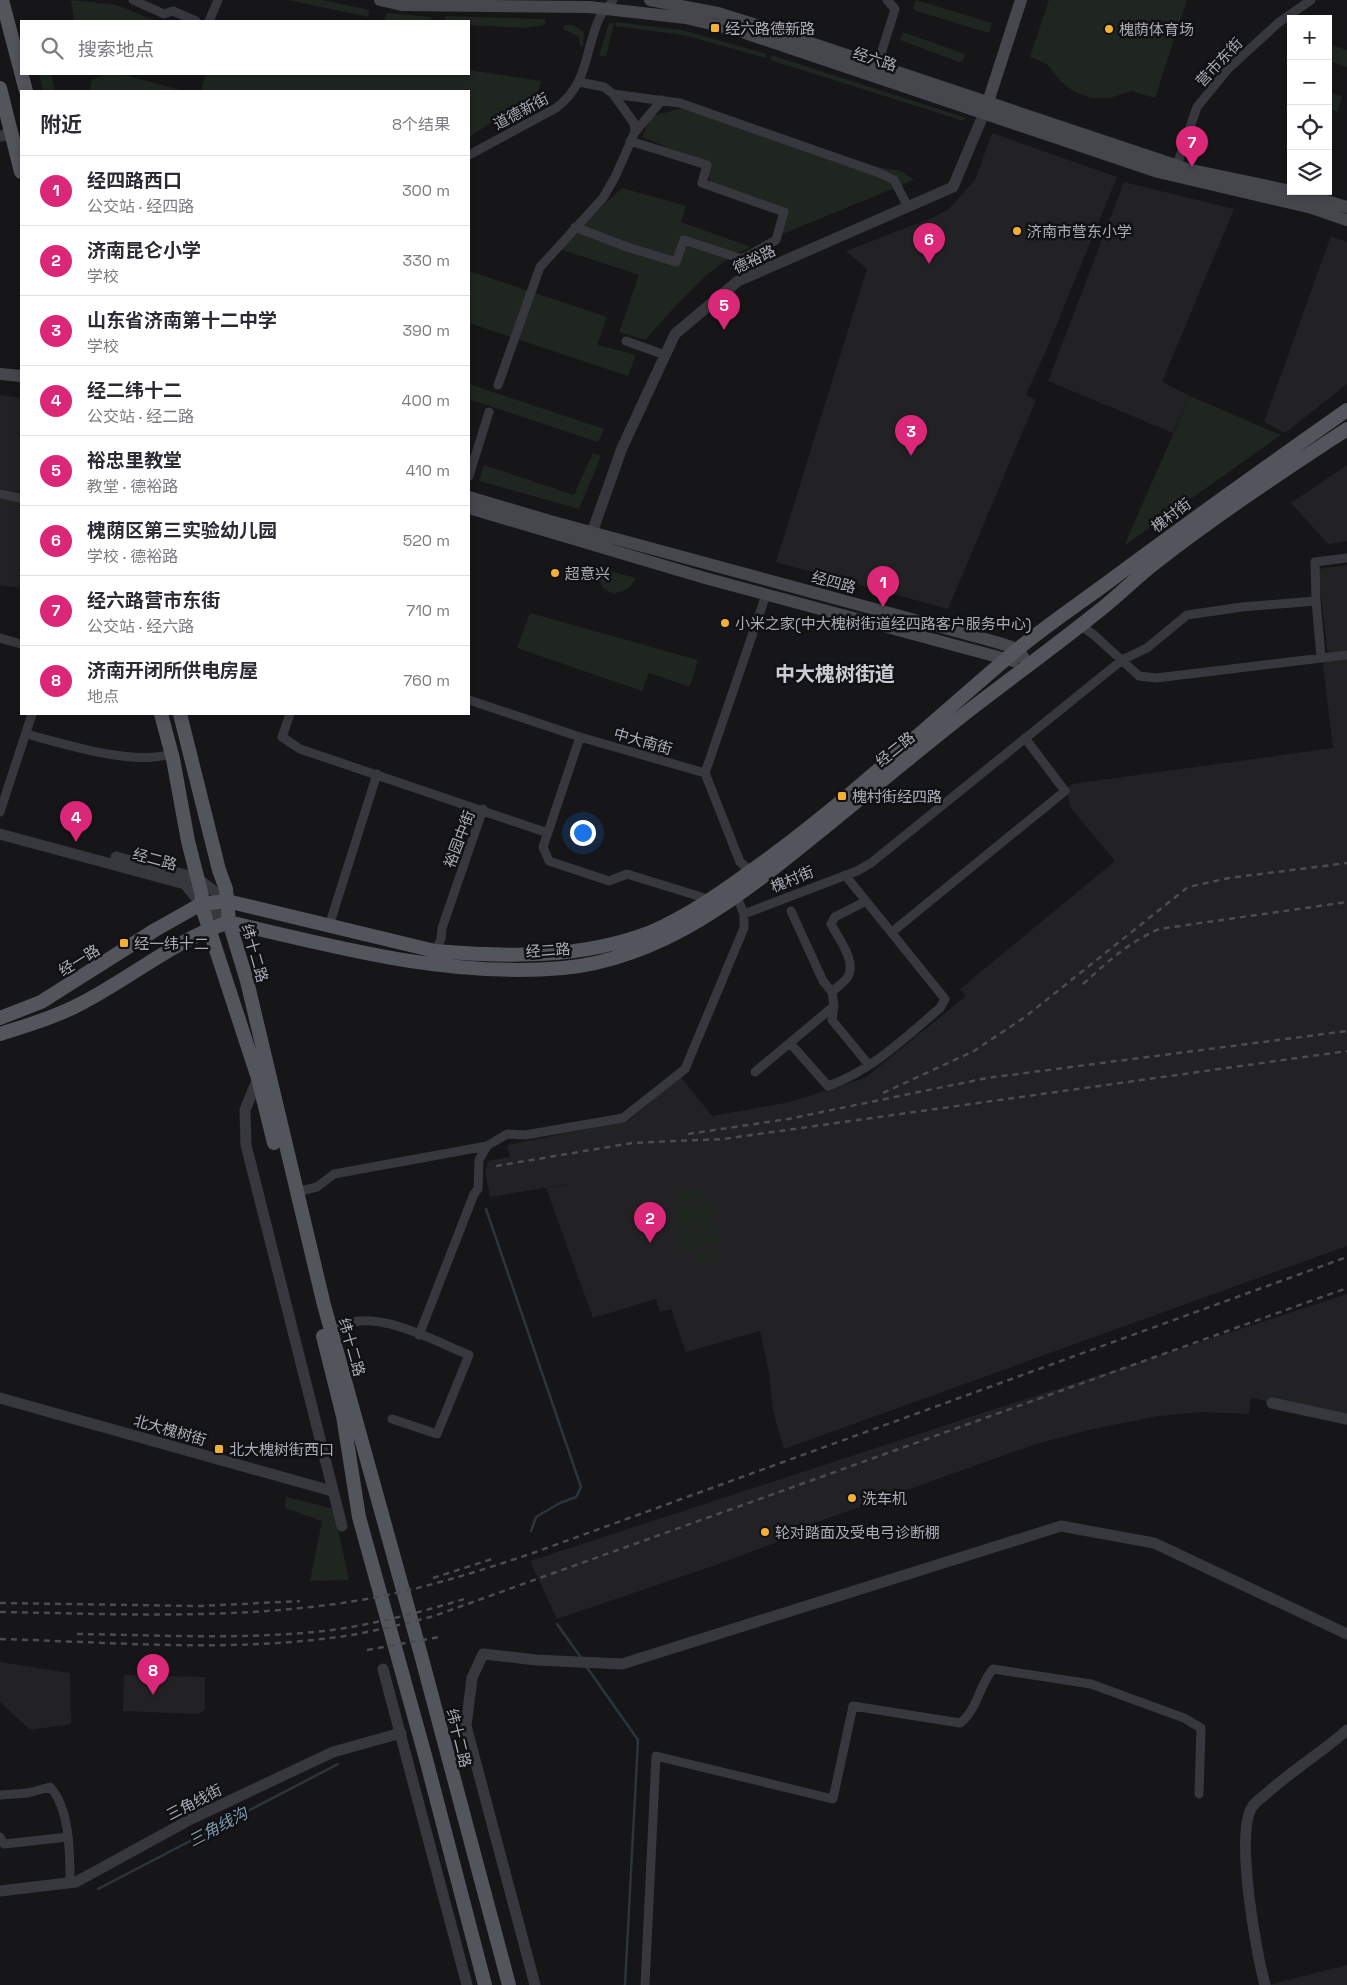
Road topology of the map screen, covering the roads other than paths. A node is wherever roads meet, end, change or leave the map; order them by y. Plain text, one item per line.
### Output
1 (2, 0) edge
2 (132, 0) edge
3 (218, 0) edge
4 (380, 0) edge
5 (650, 0) edge
6 (887, 0) edge
7 (1021, 0) edge
8 (1311, 0) edge
9 (610, 4) edge
10 (194, 20) edge
11 (209, 20) edge
12 (880, 57) dead end
13 (20, 68) edge
14 (22, 75) edge
15 (579, 82) junction
16 (0, 88) edge
17 (26, 90) edge
18 (613, 94) junction
19 (662, 100) junction
20 (986, 108) junction
21 (635, 132) junction
22 (6, 135) edge
23 (630, 141) junction
24 (470, 154) edge
25 (1177, 166) junction
26 (20, 170) edge
27 (1287, 190) edge
28 (1305, 195) edge
29 (908, 206) junction
30 (1347, 207) edge
31 (1347, 220) edge
32 (575, 227) junction
33 (626, 340) dead end
34 (665, 355) junction
35 (0, 374) edge
36 (20, 376) edge
37 (0, 382) edge
38 (20, 384) edge
39 (498, 385) dead end
40 (1347, 410) edge
41 (489, 412) dead end
42 (1347, 429) edge
43 (470, 473) edge
44 (0, 494) edge
45 (470, 497) edge
46 (20, 498) edge
47 (470, 508) edge
48 (589, 538) junction
49 (1347, 558) edge
50 (766, 595) junction
51 (1316, 601) junction
52 (1080, 625) junction
53 (0, 638) edge
54 (20, 644) edge
55 (1018, 649) junction
56 (1347, 655) edge
57 (1321, 657) junction
58 (1006, 659) junction
59 (1122, 660) junction
60 (1028, 665) junction
61 (470, 700) edge
62 (32, 715) edge
63 (161, 715) edge
64 (180, 715) edge
65 (290, 715) edge
66 (26, 734) junction
67 (580, 737) junction
68 (1025, 738) junction
69 (171, 754) junction
70 (705, 773) junction
71 (377, 774) junction
72 (483, 809) junction
73 (0, 812) edge
74 (0, 827) edge
75 (548, 832) junction
76 (0, 834) edge
77 (748, 873) junction
78 (845, 875) junction
79 (197, 878) junction
80 (736, 895) junction
81 (708, 899) junction
82 (227, 901) junction
83 (866, 901) junction
84 (202, 904) junction
85 (791, 911) dead end
86 (744, 914) junction
87 (229, 922) junction
88 (329, 926) junction
89 (209, 929) junction
90 (892, 932) junction
91 (435, 951) junction
92 (832, 992) junction
93 (834, 1006) junction
94 (0, 1018) edge
95 (0, 1034) edge
96 (790, 1043) junction
97 (869, 1065) junction
98 (755, 1072) dead end
99 (258, 1078) junction
100 (487, 1146) junction
101 (296, 1192) junction
102 (339, 1328) dead end
103 (419, 1335) junction
104 (0, 1398) edge
105 (1272, 1403) dead end
106 (392, 1419) dead end
107 (1347, 1419) edge
108 (332, 1491) junction
109 (342, 1526) dead end
110 (1347, 1634) edge
111 (383, 1668) dead end
112 (1347, 1730) edge
113 (401, 1733) junction
114 (1199, 1794) dead end
115 (0, 1795) edge
116 (0, 1837) edge
117 (68, 1838) junction
118 (70, 1883) junction
119 (0, 1891) edge
120 (467, 1985) edge
121 (485, 1985) edge
122 (508, 1985) edge
123 (535, 1985) edge
124 (645, 1985) edge
125 (1265, 1985) edge

1 - 13 main road
2 - 10 street
3 - 11 street
4 - 9 main road, 经六路
5 - 20 main road, 经六路
6 - 12 street
7 - 20 main road
8 - 25 street, 营市东街
9 - 15 street, 道德新街
9 - 20 main road, 经六路
14 - 17 main road
15 - 18 street
15 - 24 street, 道德新街
16 - 22 main road
18 - 19 street
18 - 21 street
19 - 21 street
19 - 29 street
20 - 25 main road, 经六路
20 - 29 street, 德裕路
20 - 31 main road, 经六路
21 - 23 street
22 - 26 main road
23 - 32 street
23 - 32 street
25 - 27 main road, 经六路
28 - 30 main road, 经六路
29 - 34 street, 德裕路
32 - 39 street
33 - 34 street
34 - 48 street, 德裕路
35 - 36 main road
37 - 38 main road
40 - 55 main road, 槐村街
41 - 43 street
42 - 52 main road, 槐村街
44 - 46 street
45 - 48 main road, 经四路
47 - 48 main road, 经四路
48 - 50 main road, 经四路
48 - 55 main road, 经四路
49 - 51 street
50 - 58 main road, 经四路
50 - 70 street
51 - 57 street
51 - 59 street, 槐村街
52 - 59 street
52 - 60 main road, 槐村街
53 - 54 street
55 - 58 main road, 经二路
55 - 60 main road
56 - 57 street
57 - 59 street
58 - 60 main road, 经四路
58 - 77 main road, 经二路
59 - 68 street, 槐村街
60 - 80 main road, 经二路
61 - 67 street, 中大南街
62 - 66 street
63 - 69 main road, 纬十二路
64 - 82 main road, 纬十二路
65 - 71 street
66 - 69 street
66 - 73 street
67 - 70 street, 中大南街
67 - 75 street
68 - 78 street, 槐村街
68 - 90 street
69 - 79 main road, 纬十二路
70 - 77 street
71 - 72 street
71 - 88 street
72 - 75 street, 裕园中街
72 - 91 street, 裕园中街
74 - 79 street, 经二路
75 - 81 street
76 - 84 street, 经二路
77 - 81 main road, 经二路
78 - 83 street
78 - 86 street, 槐村街
79 - 82 street, 经二路
79 - 84 main road, 纬十二路
80 - 86 street
80 - 87 main road, 经二路
81 - 91 main road, 经二路
82 - 84 main road, 经一路
82 - 87 main road, 纬十二路
82 - 88 main road, 经二路
83 - 90 street
83 - 92 street
84 - 87 street, 经二路
84 - 89 main road, 纬十二路
84 - 94 main road, 经一路
85 - 92 street
86 - 100 street
87 - 89 main road
87 - 101 main road, 纬十二路
88 - 91 main road, 经二路
89 - 95 main road
89 - 99 main road, 纬十二路
90 - 97 street
92 - 93 street
93 - 96 street
93 - 97 street
96 - 97 street
96 - 98 street
99 - 108 street
99 - 121 main road, 纬十二路
100 - 101 street
100 - 103 street
101 - 122 main road, 纬十二路
102 - 103 street
103 - 106 street
104 - 108 street, 北大槐树街
105 - 107 street
108 - 109 street
110 - 123 street
111 - 113 street
112 - 125 street
113 - 118 street, 三角线街
113 - 120 street
114 - 124 street
115 - 117 street
116 - 117 street
117 - 118 street
118 - 119 street, 三角线街

